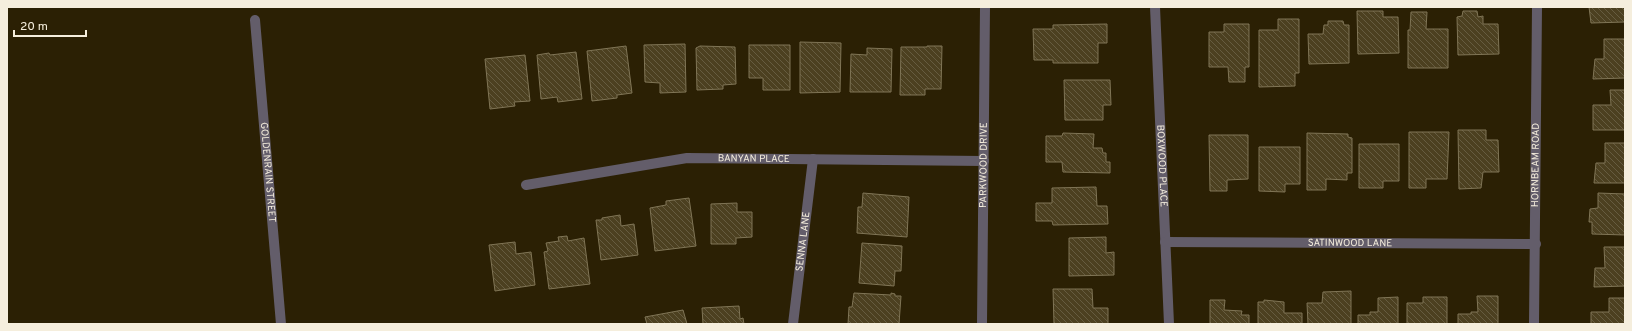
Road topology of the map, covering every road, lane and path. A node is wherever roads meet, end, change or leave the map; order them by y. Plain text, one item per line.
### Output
1 (985, 7) edge
2 (1155, 7) edge
3 (1537, 7) edge
4 (255, 20) dead end
5 (813, 159) junction
6 (984, 161) junction
7 (526, 185) dead end
8 (1164, 242) junction
9 (1536, 244) junction
10 (281, 324) edge
11 (793, 324) edge
12 (982, 324) edge
13 (1169, 324) edge
14 (1534, 324) edge

1 - 6 street, PARKWOOD DRIVE
2 - 8 street, BOXWOOD PLACE
3 - 9 street, HORNBEAM ROAD
4 - 10 street, GOLDENRAIN STREET
5 - 6 street, BANYAN PLACE
5 - 7 street, BANYAN PLACE
5 - 11 street, SENNA LANE
6 - 12 street, PARKWOOD DRIVE
8 - 9 street, SATINWOOD LANE
8 - 13 street, BOXWOOD PLACE
9 - 14 street, HORNBEAM ROAD

